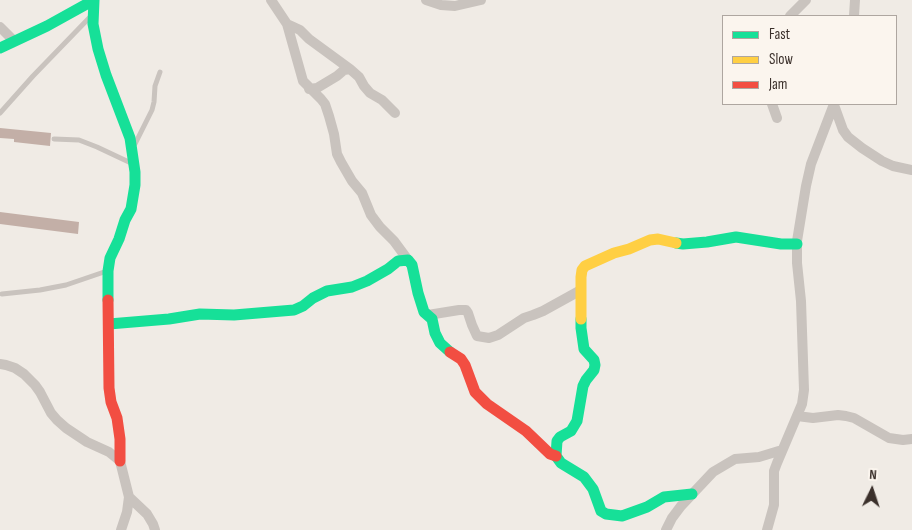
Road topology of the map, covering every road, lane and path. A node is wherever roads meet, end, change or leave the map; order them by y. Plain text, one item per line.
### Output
1 (94, 0) edge
2 (270, 0) edge
3 (426, 0) edge
4 (481, 0) edge
5 (806, 0) edge
6 (855, 0) edge
7 (93, 14) junction
8 (791, 15) edge
9 (854, 15) edge
10 (287, 24) junction
11 (0, 27) edge
12 (14, 41) junction
13 (0, 48) edge
14 (350, 69) junction
15 (160, 72) dead end
16 (309, 88) junction
17 (772, 105) edge
18 (834, 105) edge
19 (834, 105) edge
20 (0, 113) edge
21 (395, 113) dead end
22 (777, 118) dead end
23 (54, 139) dead end
24 (132, 149) junction
25 (134, 164) junction
26 (912, 170) edge
27 (797, 244) junction
28 (408, 260) junction
29 (108, 271) junction
30 (581, 290) junction
31 (2, 294) dead end
32 (428, 314) junction
33 (109, 324) junction
34 (0, 364) edge
35 (797, 416) junction
36 (912, 439) edge
37 (782, 450) junction
38 (556, 456) junction
39 (120, 461) junction
40 (692, 494) junction
41 (129, 497) junction
42 (121, 530) edge
43 (155, 530) edge
44 (666, 530) edge
45 (767, 530) edge

1 - 7 street
1 - 12 street
2 - 10 street
3 - 4 street
5 - 8 street
6 - 9 street
7 - 20 lane
7 - 24 street
10 - 14 street
10 - 16 street
11 - 12 street
12 - 13 street
14 - 16 street
14 - 21 street
15 - 24 lane
16 - 28 street
17 - 22 street
18 - 26 street
19 - 27 street
23 - 25 lane
24 - 25 street
25 - 29 street
27 - 30 street
27 - 35 street
28 - 32 street
28 - 33 street
29 - 31 lane
29 - 33 street
30 - 32 street
30 - 38 street
32 - 38 street
33 - 39 street
34 - 39 street
35 - 36 street
35 - 37 street
37 - 40 street
37 - 45 street
38 - 40 street
39 - 41 street
40 - 44 street
41 - 42 street
41 - 43 street

